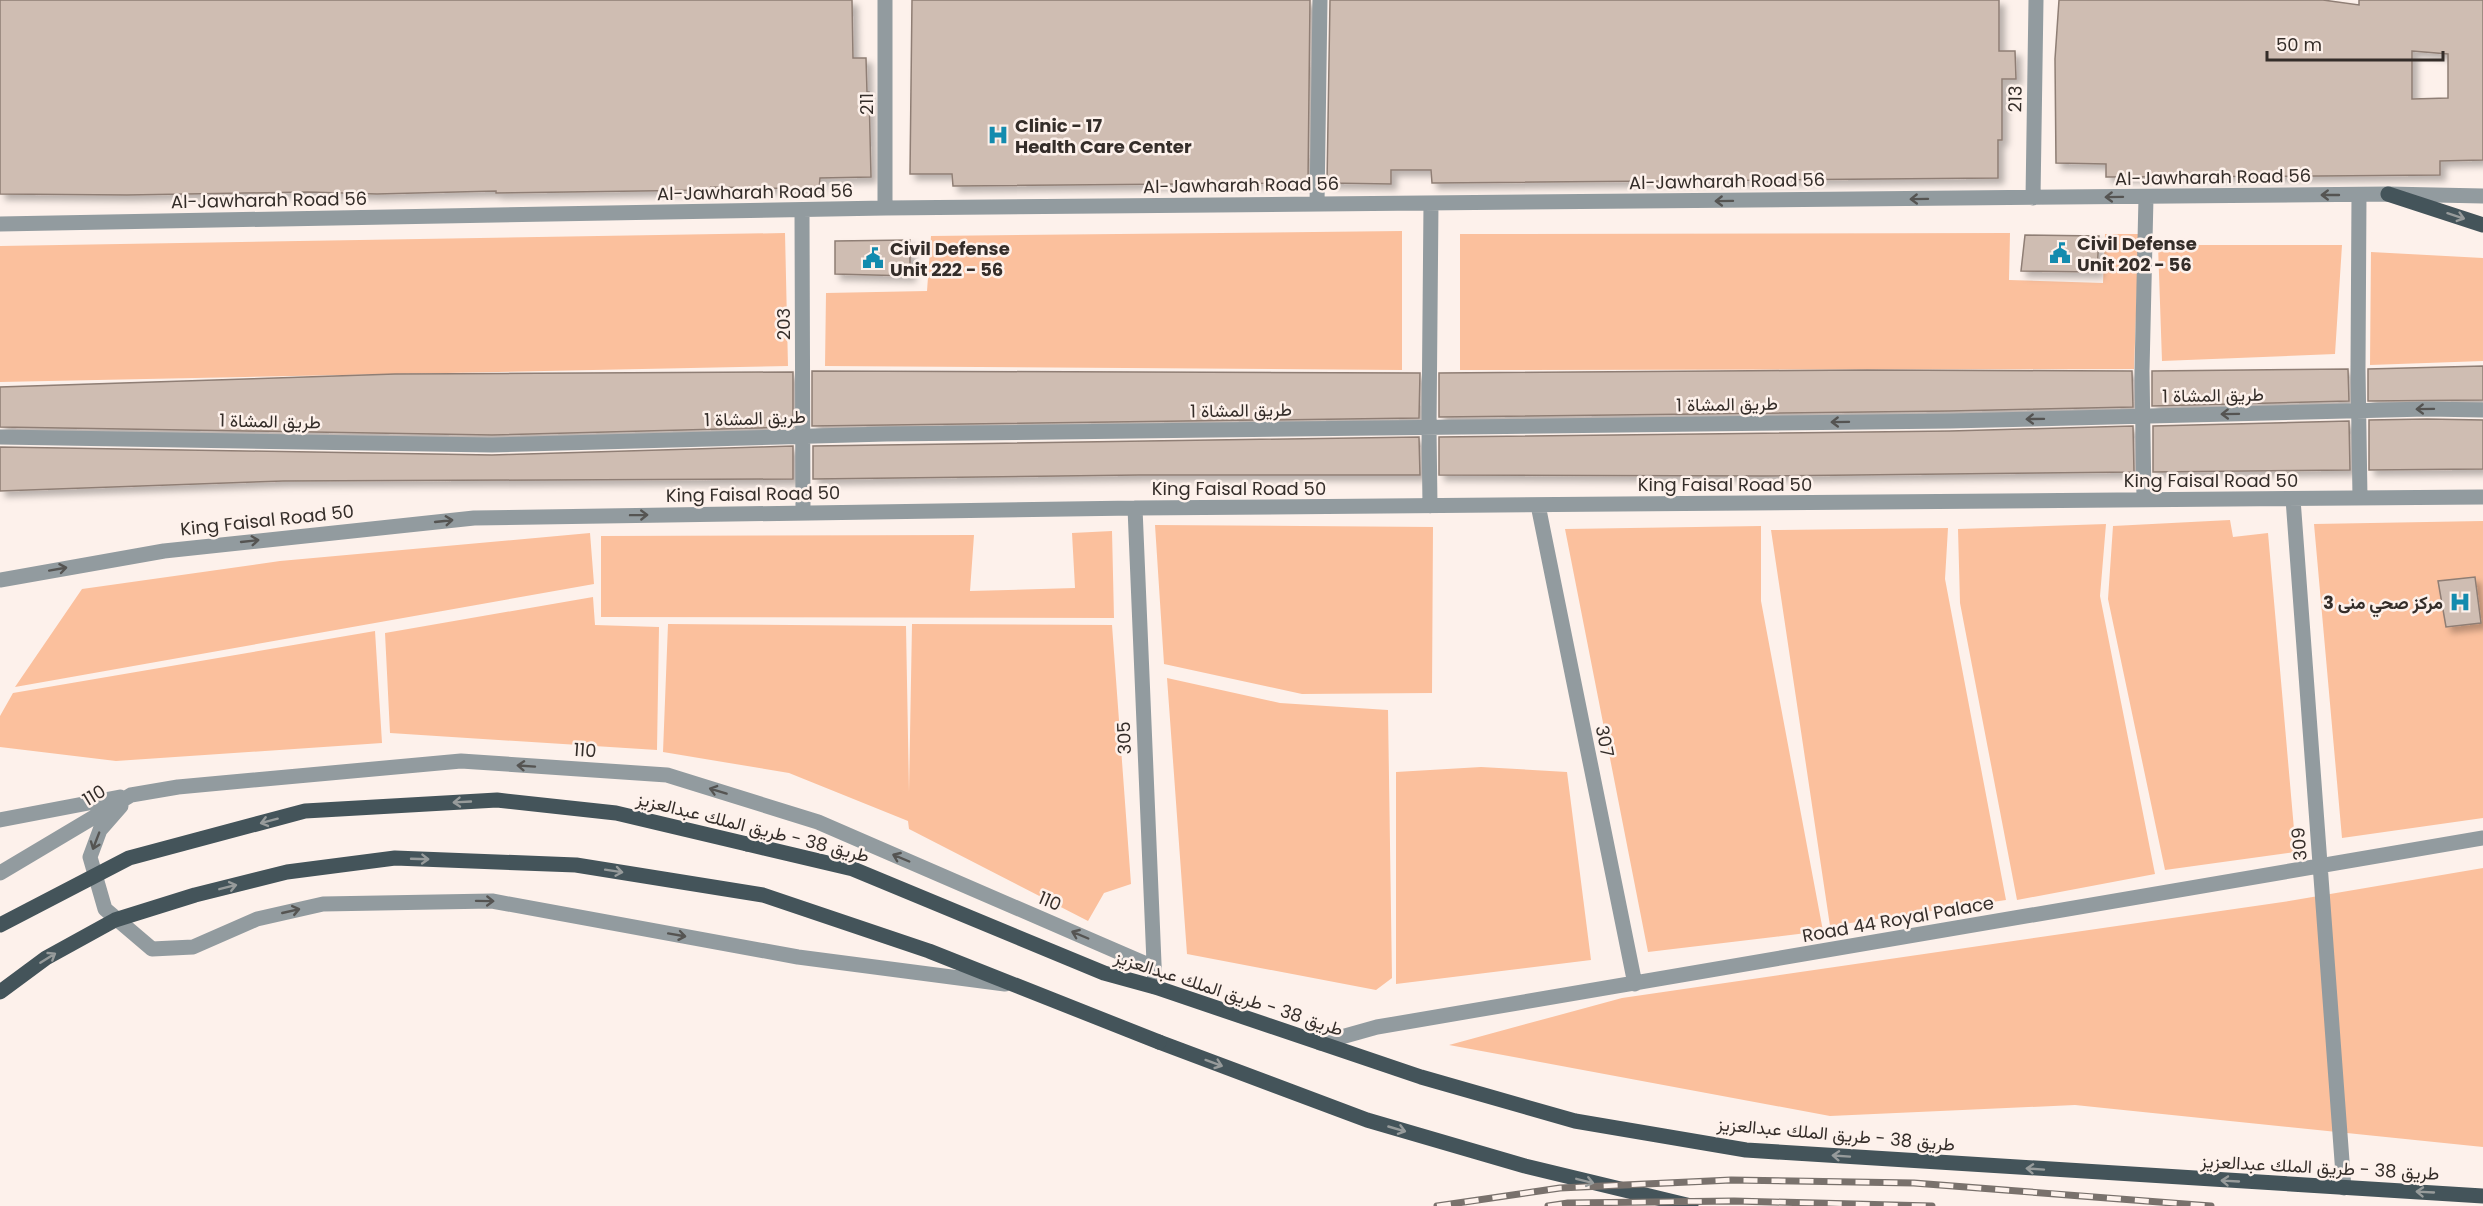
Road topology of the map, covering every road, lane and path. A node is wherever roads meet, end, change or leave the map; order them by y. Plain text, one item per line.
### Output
1 (885, 0) edge
2 (1320, 0) edge
3 (2036, 0) edge
4 (2388, 194) junction
5 (2359, 195) junction
6 (2483, 196) edge
7 (2146, 197) junction
8 (2033, 198) junction
9 (1431, 203) junction
10 (1317, 204) junction
11 (885, 208) junction
12 (802, 211) junction
13 (0, 224) edge
14 (2483, 225) edge
15 (2483, 410) edge
16 (2359, 411) junction
17 (2144, 416) junction
18 (1429, 428) junction
19 (802, 436) junction
20 (0, 437) edge
21 (2483, 497) edge
22 (2360, 498) junction
23 (2293, 499) junction
24 (2144, 500) junction
25 (1538, 505) junction
26 (1430, 506) junction
27 (1135, 508) junction
28 (803, 513) junction
29 (0, 580) edge
30 (131, 795) junction
31 (0, 820) edge
32 (2483, 838) edge
33 (2320, 866) junction
34 (0, 873) edge
35 (0, 925) edge
36 (1153, 967) junction
37 (1635, 984) junction
38 (1014, 985) junction
39 (1155, 987) junction
40 (0, 992) edge
41 (1320, 1043) junction
42 (2344, 1188) junction
43 (2483, 1196) edge
44 (1691, 1206) edge

1 - 11 street, 211
2 - 10 street
3 - 8 street, 213
4 - 5 street, Al-Jawharah Road 56
4 - 6 street, Al-Jawharah Road 56
4 -> 14 main road
5 -> 7 street, Al-Jawharah Road 56
5 - 16 street
7 -> 8 street, Al-Jawharah Road 56
7 - 17 street
8 -> 9 street, Al-Jawharah Road 56
9 - 10 street, Al-Jawharah Road 56
9 - 18 street
10 - 11 street, Al-Jawharah Road 56
11 - 12 street, Al-Jawharah Road 56
12 - 13 street, Al-Jawharah Road 56
12 - 19 street, 203
15 -> 16 street, طريق المشاة 1
16 -> 17 street, طريق المشاة 1
16 - 22 street
17 -> 18 street, طريق المشاة 1
17 - 24 street
18 - 19 street, طريق المشاة 1
18 - 26 street
19 - 20 street, طريق المشاة 1
19 - 28 street, 203
21 - 22 street, King Faisal Road 50
22 - 23 street, King Faisal Road 50
23 - 24 street, King Faisal Road 50
23 - 33 street, 309
24 - 25 street, King Faisal Road 50
25 - 26 street, King Faisal Road 50
25 - 37 street, 307
26 - 27 street, King Faisal Road 50
27 - 28 street, King Faisal Road 50
27 - 36 street, 305
29 -> 28 street, King Faisal Road 50
30 - 31 street
30 - 34 street, 110
36 -> 30 street, 110
30 -> 38 street
32 - 33 street, Road 44 Royal Palace
33 - 37 street, Road 44 Royal Palace
33 - 42 street, 309
39 -> 35 main road, طريق 38 - طريق الملك عبدالعزيز, bridge
36 - 39 street, 305
37 - 41 street, Road 44 Royal Palace
40 -> 38 main road, bridge
38 -> 44 main road, bridge
39 - 41 main road, طريق 38 - طريق الملك عبدالعزيز
42 -> 41 main road, طريق 38 - طريق الملك عبدالعزيز
43 -> 42 main road, طريق 38 - طريق الملك عبدالعزيز

